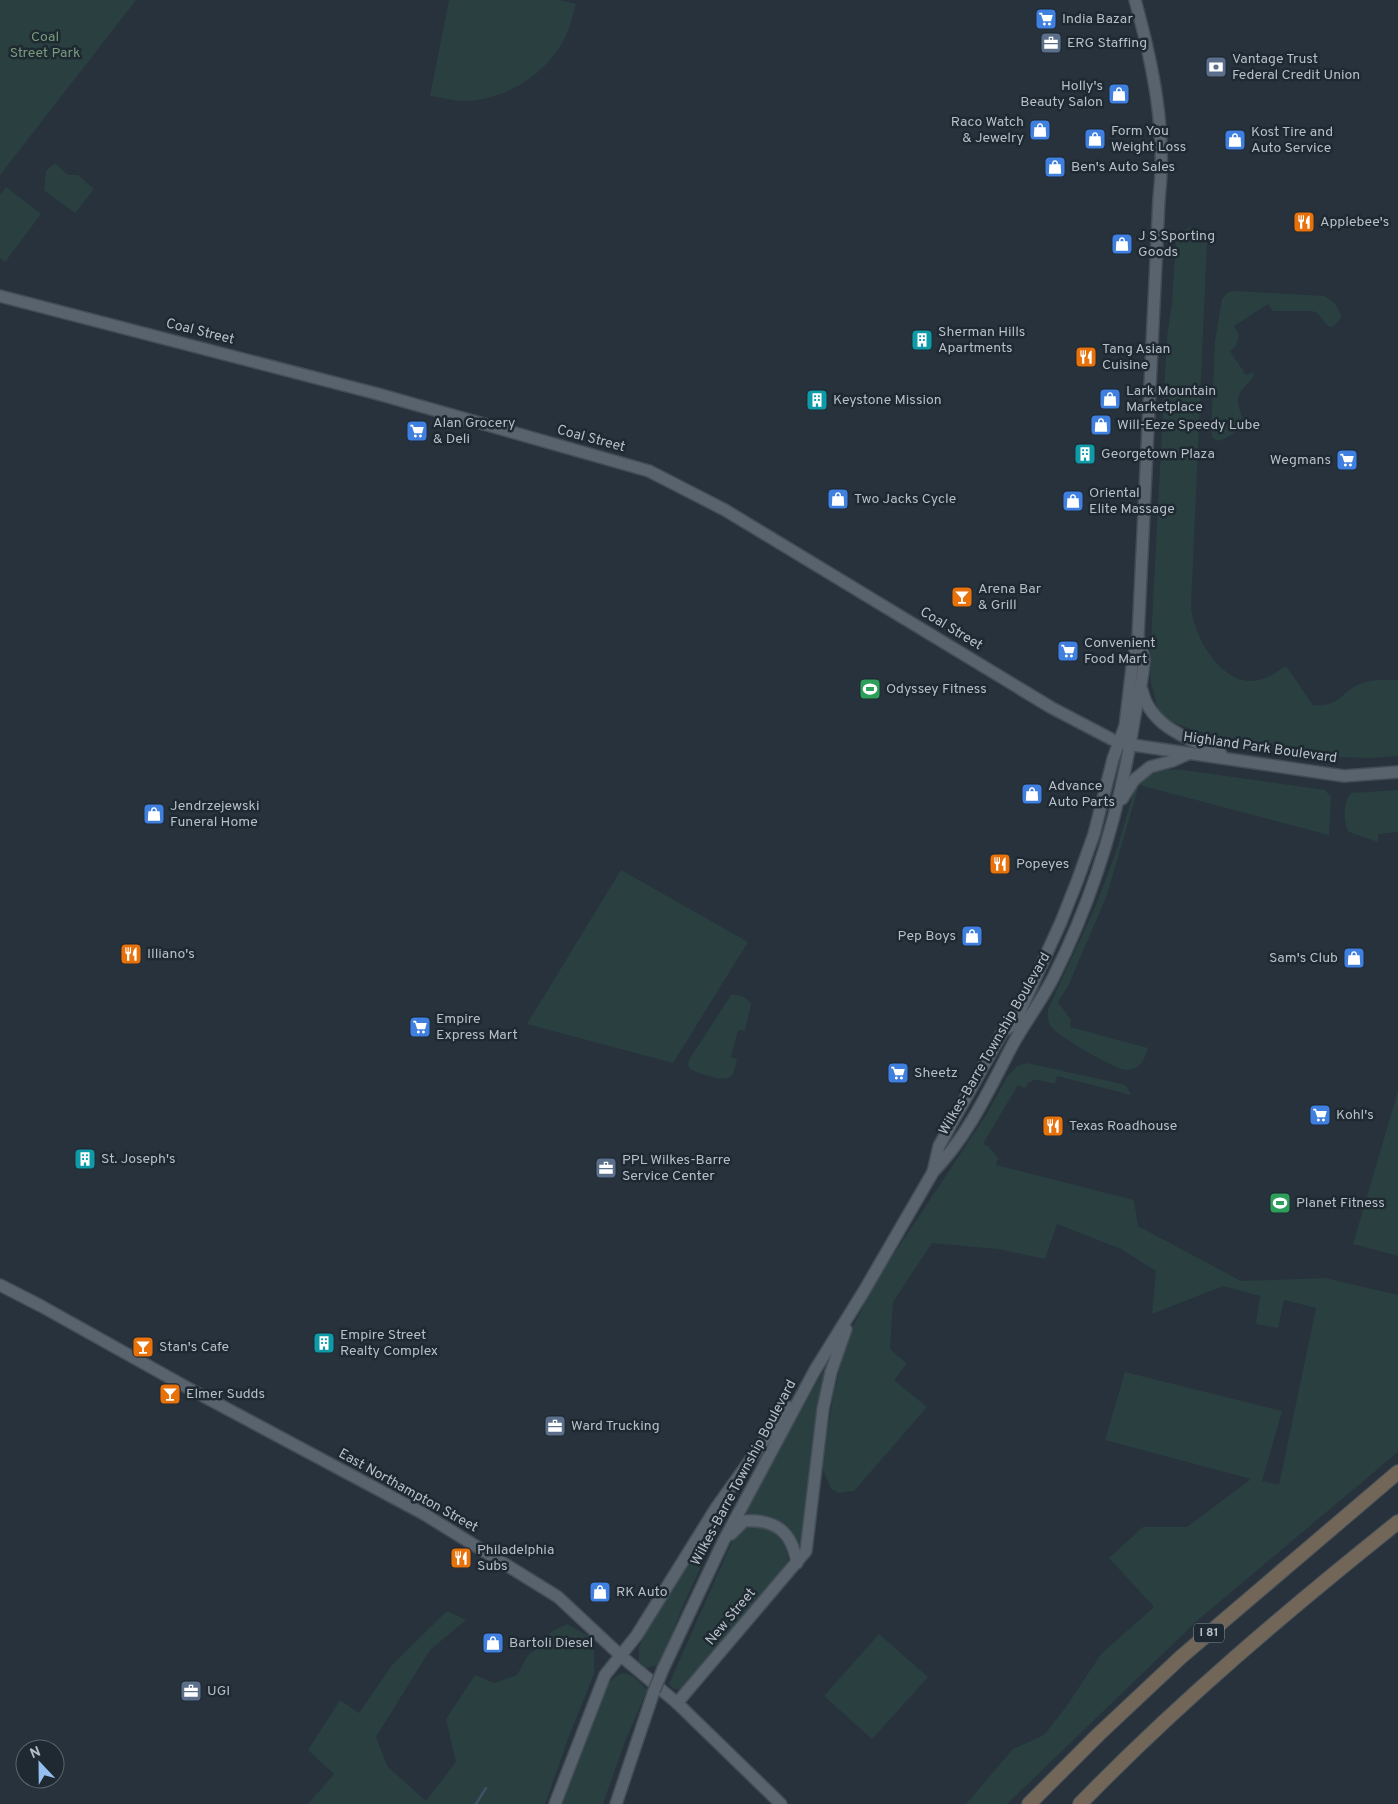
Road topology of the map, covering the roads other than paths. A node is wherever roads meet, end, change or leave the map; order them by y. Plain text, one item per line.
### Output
1 (1135, 0) edge
2 (0, 296) edge
3 (1138, 637) junction
4 (1140, 682) junction
5 (1119, 743) junction
6 (1131, 744) junction
7 (1190, 753) junction
8 (1233, 760) junction
9 (1398, 772) edge
10 (1115, 812) junction
11 (933, 1172) junction
12 (0, 1285) edge
13 (864, 1291) junction
14 (815, 1370) junction
15 (1398, 1472) edge
16 (1398, 1522) edge
17 (723, 1542) junction
18 (797, 1563) junction
19 (620, 1655) junction
20 (678, 1703) junction
21 (555, 1804) edge
22 (616, 1804) edge
23 (781, 1804) edge
24 (1029, 1804) edge
25 (1080, 1804) edge

1 - 3 main road, Wilkes-Barre Township Boulevard
2 - 5 main road, Coal Street
3 - 4 main road, Wilkes-Barre Township Boulevard
3 - 5 main road, Wilkes-Barre Township Boulevard
4 - 6 main road, Wilkes-Barre Township Boulevard
4 - 8 main road
5 - 6 main road, Highland Park Boulevard
5 - 11 main road, Wilkes-Barre Township Boulevard
6 - 7 main road, Highland Park Boulevard
6 - 10 main road, Wilkes-Barre Township Boulevard
7 - 8 main road, Highland Park Boulevard
7 - 10 main road
8 - 9 main road, Highland Park Boulevard
10 - 11 main road, Wilkes-Barre Township Boulevard
11 - 13 main road, Wilkes-Barre Township Boulevard
12 - 19 main road, East Northampton Street
13 - 14 main road, Wilkes-Barre Township Boulevard
13 - 18 main road, New Street
14 - 17 main road, Wilkes-Barre Township Boulevard
14 - 19 main road
15 - 24 highway, I 81
16 - 25 highway, I 81
17 - 18 main road
17 - 22 main road, Wilkes-Barre Township Boulevard, bridge
18 - 20 main road, New Street
19 - 20 main road, East Northampton Street
19 - 21 main road
20 - 23 main road, East Northampton Street

